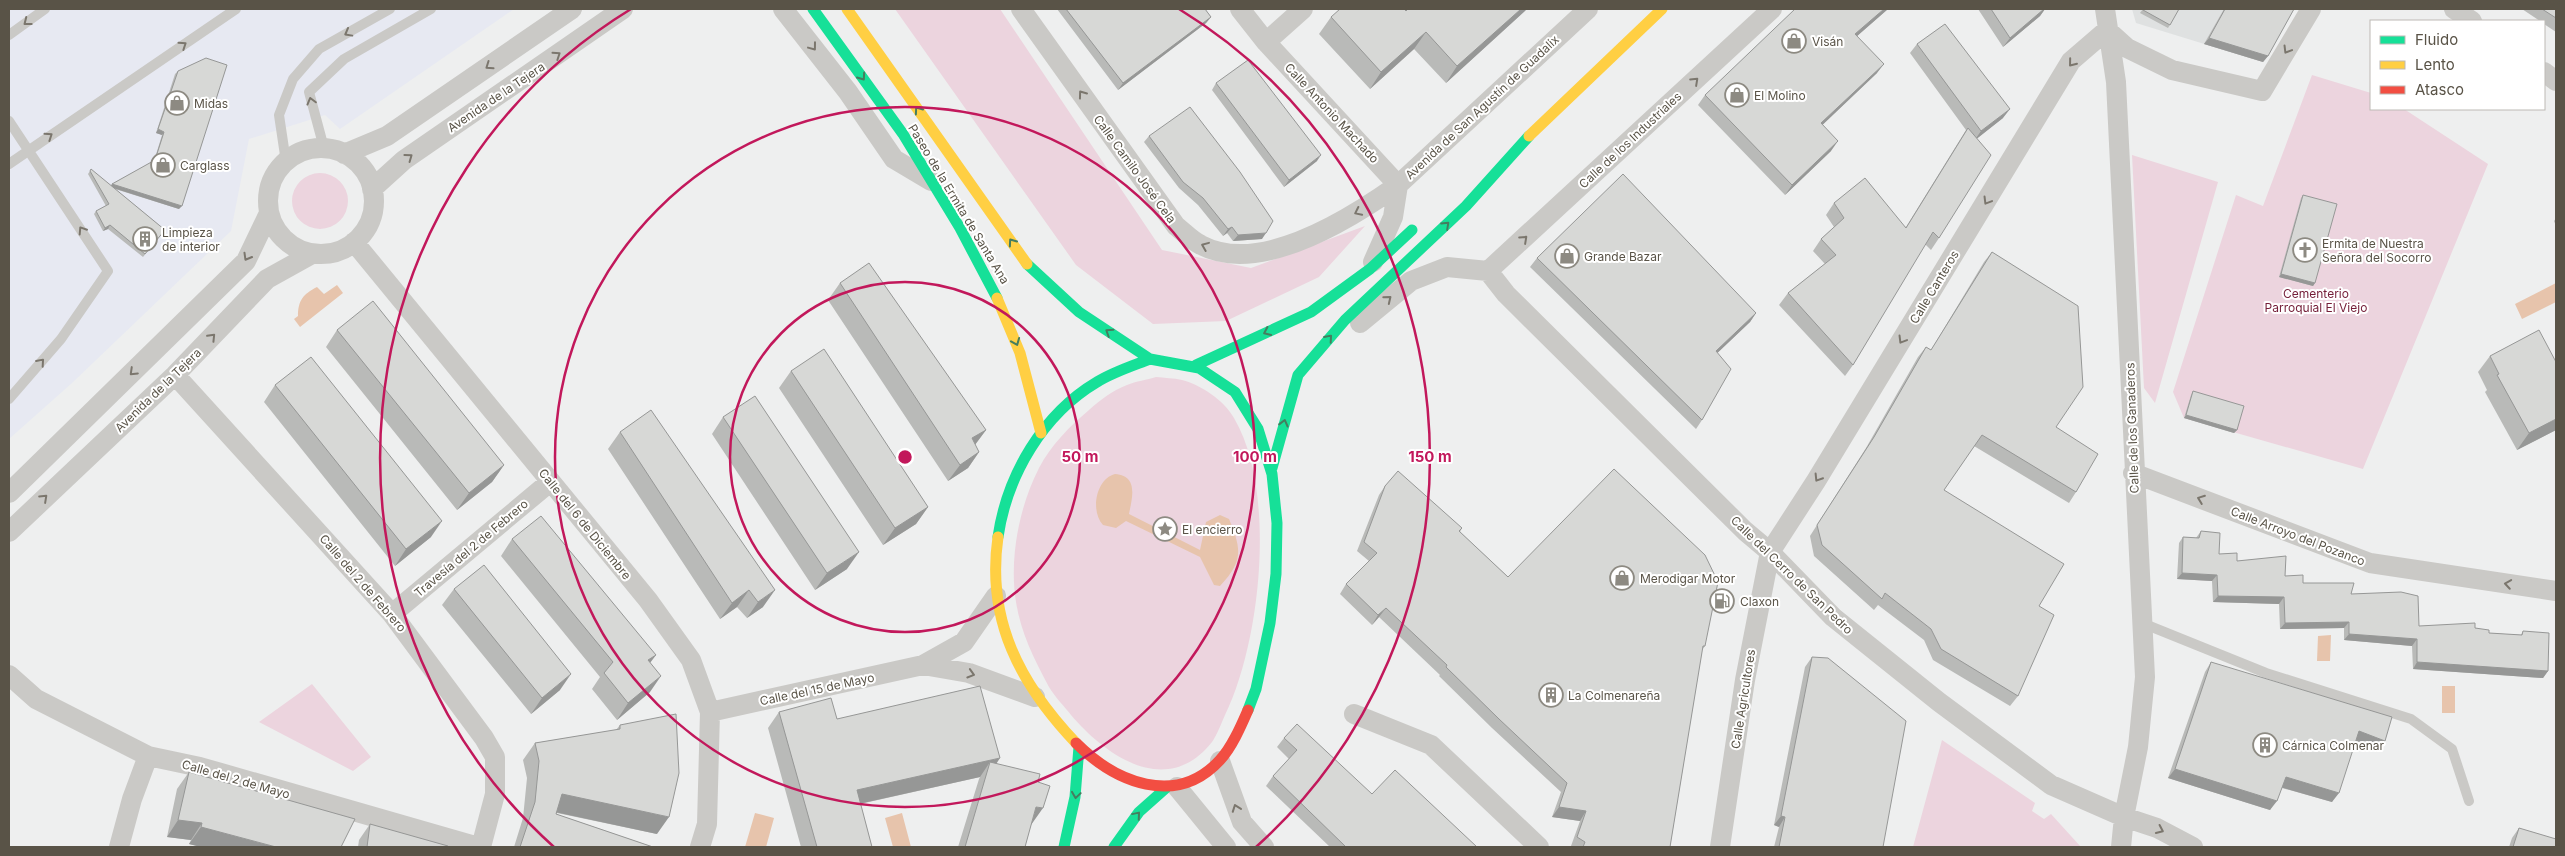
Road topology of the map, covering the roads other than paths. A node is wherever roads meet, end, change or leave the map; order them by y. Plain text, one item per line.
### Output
1 (45, 9) edge
2 (236, 9) edge
3 (390, 9) edge
4 (431, 9) edge
5 (572, 9) edge
6 (622, 9) edge
7 (782, 9) edge
8 (814, 9) edge
9 (848, 9) edge
10 (1021, 9) edge
11 (1240, 9) edge
12 (1304, 9) edge
13 (1588, 9) edge
14 (1662, 9) edge
15 (1772, 9) edge
16 (2105, 9) edge
17 (2311, 9) edge
18 (2454, 9) edge
19 (2470, 20) edge
20 (2107, 30) junction
21 (9, 35) edge
22 (1266, 42) junction
23 (2545, 73) edge
24 (2556, 81) edge
25 (9, 121) edge
26 (1528, 137) junction
27 (324, 148) junction
28 (29, 150) junction
29 (344, 154) junction
30 (286, 162) junction
31 (9, 164) edge
32 (1476, 176) dead end
33 (932, 182) junction
34 (1398, 185) junction
35 (372, 189) junction
36 (269, 213) junction
37 (1419, 224) dead end
38 (354, 242) junction
39 (312, 254) junction
40 (1370, 269) junction
41 (1488, 271) junction
42 (1150, 359) junction
43 (1196, 365) junction
44 (175, 375) junction
45 (1298, 375) junction
46 (9, 399) edge
47 (1041, 434) junction
48 (1272, 470) junction
49 (2133, 473) junction
50 (550, 482) junction
51 (9, 493) edge
52 (9, 532) edge
53 (1770, 552) junction
54 (2556, 592) edge
55 (996, 596) junction
56 (392, 614) junction
57 (2142, 623) junction
58 (923, 665) junction
59 (9, 675) edge
60 (1035, 696) junction
61 (710, 712) junction
62 (1354, 714) dead end
63 (1079, 747) junction
64 (148, 756) junction
65 (1220, 761) junction
66 (1171, 787) junction
67 (2469, 801) dead end
68 (2124, 817) junction
69 (119, 847) edge
70 (480, 847) edge
71 (700, 847) edge
72 (1064, 847) edge
73 (1114, 847) edge
74 (1226, 847) edge
75 (1264, 847) edge
76 (1539, 847) edge
77 (1720, 847) edge
78 (2121, 847) edge
79 (2193, 847) edge

1 -> 21 lane
28 -> 2 lane
3 -> 30 lane
27 -> 4 lane
5 -> 29 street
35 -> 6 street, Avenida de la Tejera
7 -> 33 street
8 -> 33 main road, Paseo de la Ermita de Santa Ana
42 -> 9 main road, Paseo de la Ermita de Santa Ana
34 -> 10 street, Calle Camilo José Cela
11 - 22 street, Calle Antonio Machado
12 - 22 street
13 - 34 street, Avenida de San Agustín de Guadalix
14 - 26 main road
41 -> 15 street, Calle de los Industriales
16 - 20 street, Calle de los Ganaderos
17 -> 20 street
18 - 19 street
20 - 49 street, Calle de los Ganaderos
20 -> 53 street, Calle Canteros
22 - 34 street, Calle Antonio Machado
23 - 24 street
25 - 28 lane
26 - 32 main road
45 -> 26 main road
27 - 29 street
27 - 30 street
28 - 31 lane
46 -> 28 lane
29 - 35 street
30 - 36 street
33 -> 47 main road, Paseo de la Ermita de Santa Ana
34 - 40 street, Avenida de San Agustín de Guadalix
35 - 38 street
36 - 39 street
36 -> 51 street
37 - 40 main road
38 - 39 street
38 - 50 street, Calle del 6 de Diciembre
44 -> 39 street, Avenida de la Tejera
40 -> 43 main road
45 -> 41 street
41 - 53 street, Calle del Cerro de San Pedro
42 - 43 main road
42 - 47 main road
43 - 48 main road
52 -> 44 street, Avenida de la Tejera
44 - 56 street, Calle del 2 de Febrero
48 -> 45 main road
47 - 55 main road
48 - 65 main road
54 -> 49 street, Calle Arroyo del Pozanco
49 - 57 street, Calle de los Ganaderos
50 - 56 street, Travesía del 2 de Febrero
50 - 61 street, Calle del 6 de Diciembre
53 - 68 street, Calle del Cerro de San Pedro
53 - 77 street, Calle Agricultores
55 - 58 street, Calle del 15 de Mayo
55 - 60 main road
56 - 70 street, Calle del 2 de Febrero
57 - 67 lane
57 - 68 street, Calle de los Ganaderos
58 -> 60 street, Calle del 15 de Mayo
58 - 61 street, Calle del 15 de Mayo
59 - 64 street, Calle del 2 de Mayo
60 - 63 main road
61 - 71 street, Calle del 6 de Diciembre
62 - 76 street
63 - 66 main road
63 -> 72 main road
64 - 69 street
64 - 70 street, Calle del 2 de Mayo
65 - 66 main road
75 -> 65 street
73 -> 66 main road
66 - 74 street
68 - 78 street, Calle de los Ganaderos
68 -> 79 street, Calle del Cerro de San Pedro

